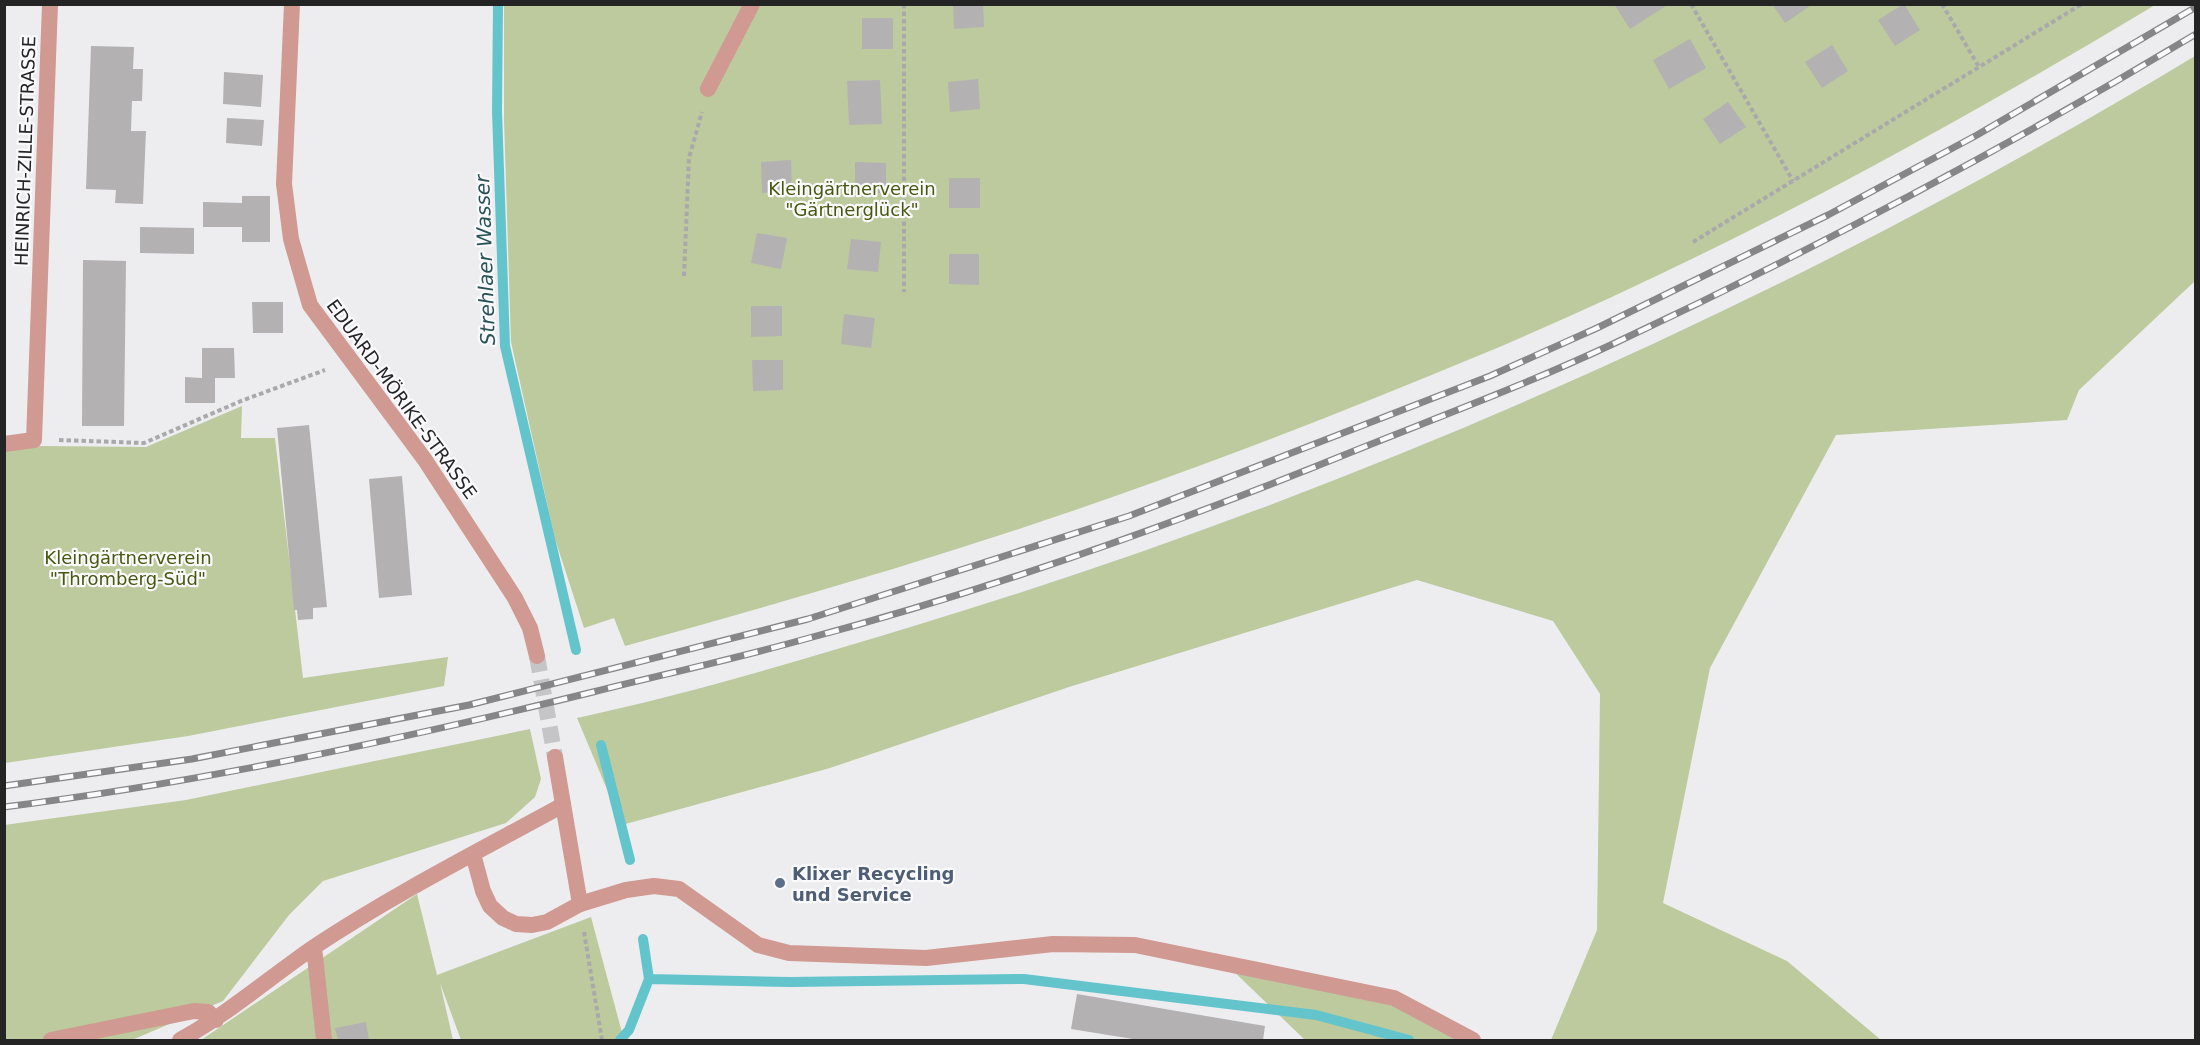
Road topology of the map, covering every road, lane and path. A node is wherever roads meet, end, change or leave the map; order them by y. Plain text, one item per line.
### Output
1 (50, 4) edge
2 (292, 4) edge
3 (752, 4) edge
4 (904, 4) edge
5 (1691, 4) edge
6 (1942, 4) edge
7 (2082, 4) edge
8 (1979, 67) junction
9 (708, 88) joint
10 (1793, 181) junction
11 (1693, 242) dead end
12 (684, 276) dead end
13 (904, 292) dead end
14 (350, 362) junction
15 (33, 441) junction
16 (4, 444) edge
17 (537, 656) tunnel mouth
18 (555, 757) tunnel mouth
19 (563, 805) junction
20 (473, 854) junction
21 (580, 904) junction
22 (314, 947) junction
23 (216, 1020) junction
24 (51, 1041) edge
25 (180, 1041) edge
26 (324, 1041) edge
27 (602, 1041) edge
28 (1473, 1041) edge

1 - 15 street, HEINRICH-ZILLE-STRASSE
2 - 14 street, EDUARD-MÖRIKE-STRASSE
3 - 9 street
4 - 13 path
5 - 10 path
6 - 8 path
7 - 8 path
8 - 10 path
9 - 12 path
10 - 11 path
14 - 15 path
14 - 17 street, EDUARD-MÖRIKE-STRASSE
15 - 16 street
18 - 19 street
19 - 20 street
19 - 21 street
20 - 21 street
20 - 22 street
21 - 27 path
21 - 28 street
22 - 23 street
22 - 26 street
23 - 24 street
23 - 25 street

